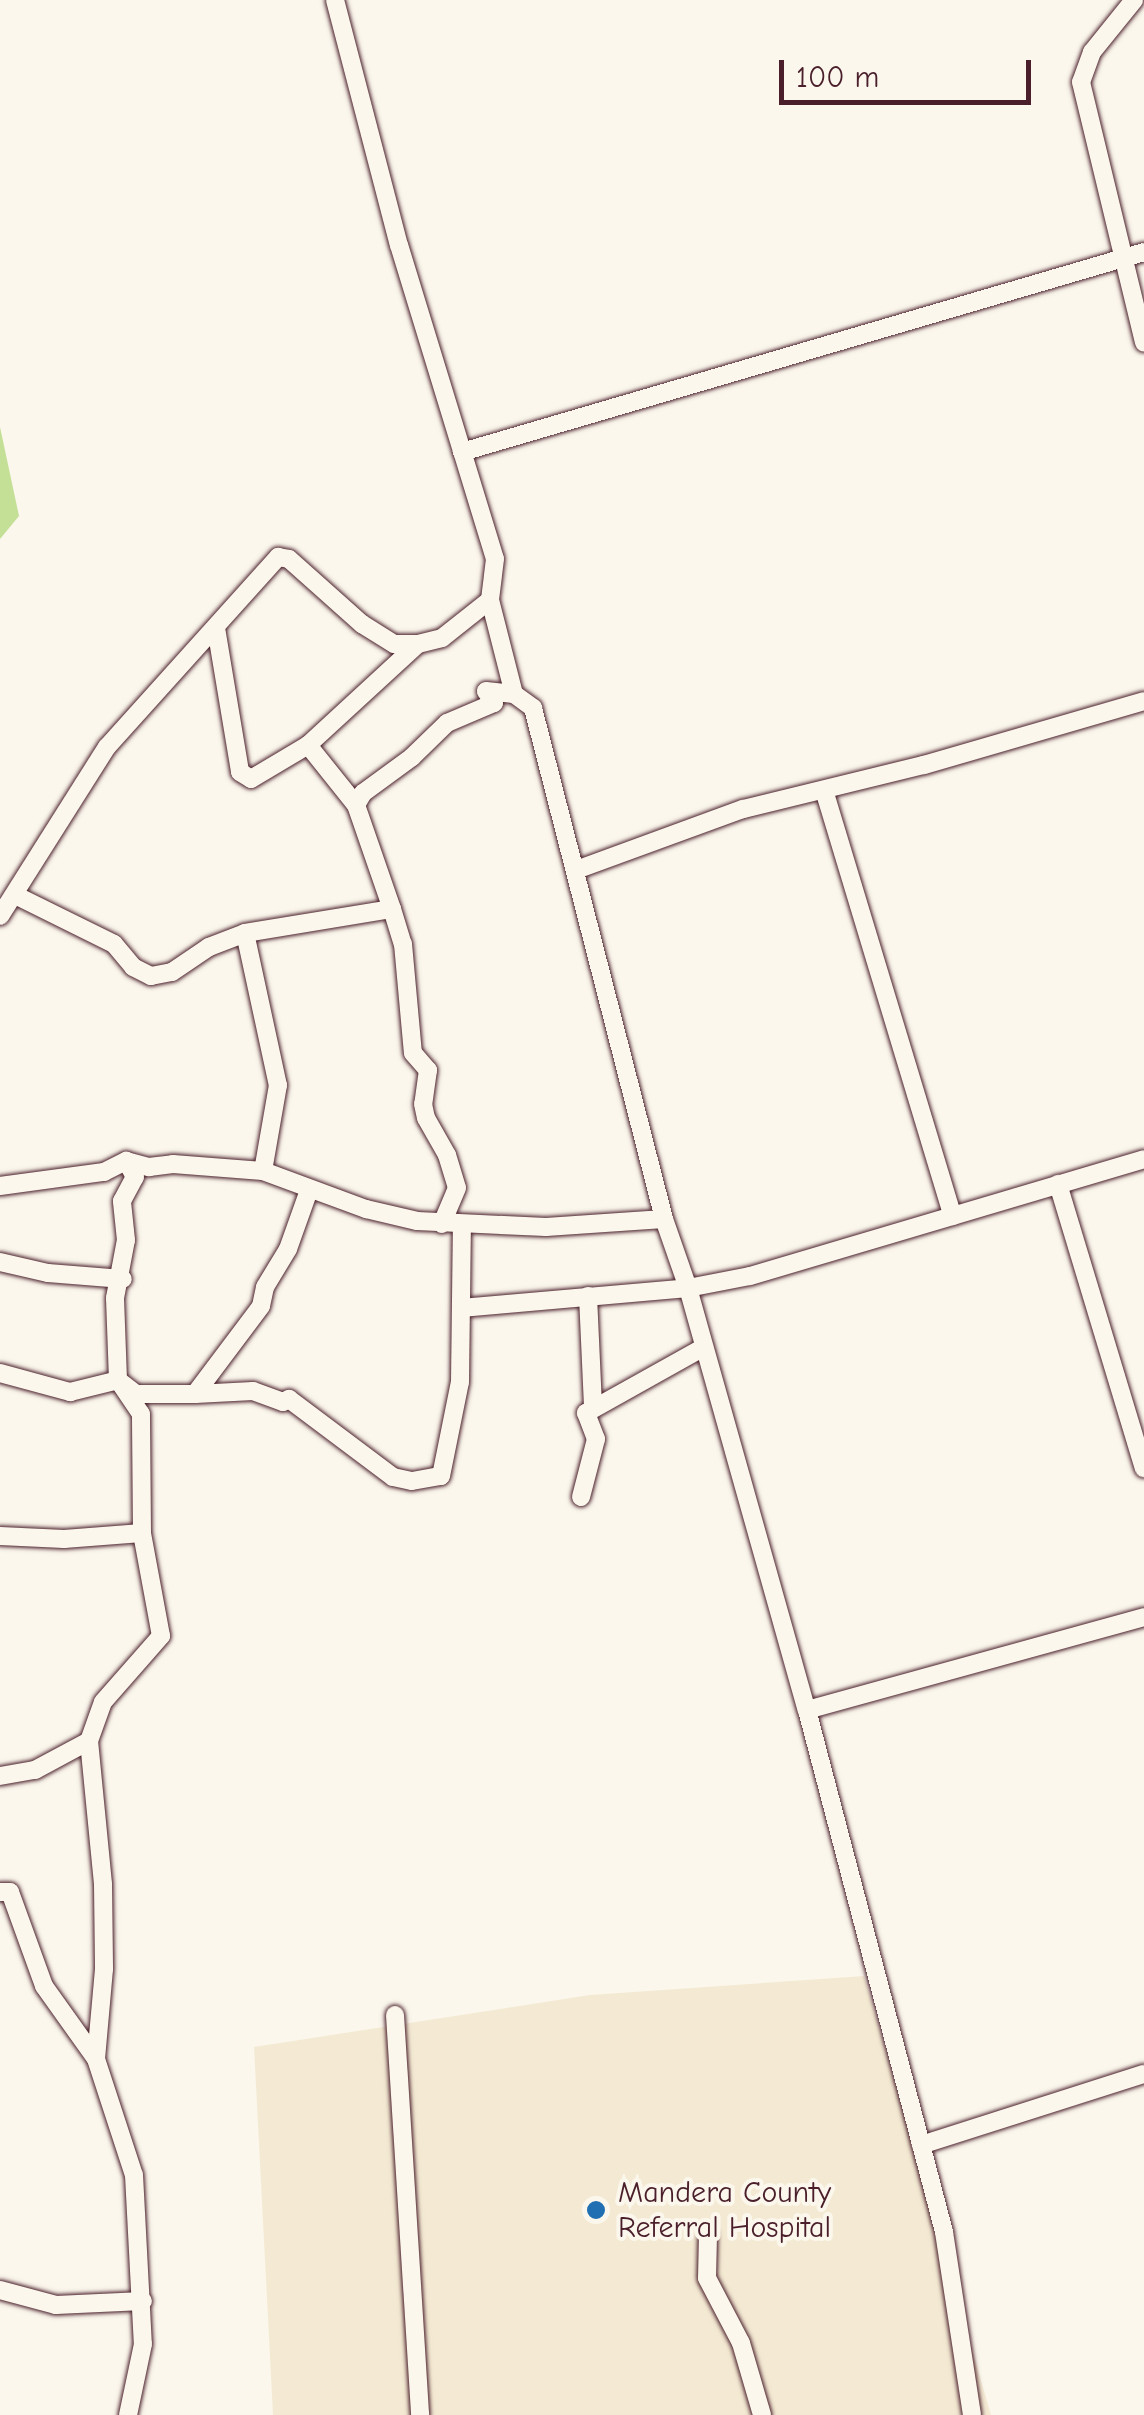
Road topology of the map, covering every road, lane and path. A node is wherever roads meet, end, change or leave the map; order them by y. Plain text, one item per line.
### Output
1 (335, 0) edge
2 (1134, 0) edge
3 (1144, 252) edge
4 (1121, 258) junction
5 (1144, 342) edge
6 (462, 452) junction
7 (490, 600) junction
8 (216, 628) junction
9 (418, 644) junction
10 (514, 694) junction
11 (1144, 701) edge
12 (308, 745) junction
13 (824, 790) junction
14 (356, 805) junction
15 (576, 870) junction
16 (17, 896) junction
17 (392, 909) junction
18 (0, 916) edge
19 (245, 933) junction
20 (1144, 1159) edge
21 (126, 1161) junction
22 (263, 1171) junction
23 (1058, 1184) junction
24 (0, 1186) edge
25 (308, 1190) junction
26 (952, 1216) junction
27 (664, 1219) junction
28 (442, 1224) junction
29 (462, 1225) junction
30 (0, 1262) edge
31 (122, 1278) junction
32 (688, 1288) junction
33 (588, 1296) junction
34 (461, 1308) junction
35 (704, 1347) junction
36 (0, 1374) edge
37 (118, 1380) junction
38 (195, 1394) junction
39 (593, 1406) junction
40 (1144, 1468) edge
41 (581, 1497) dead end
42 (142, 1532) junction
43 (0, 1536) edge
44 (1144, 1617) edge
45 (807, 1710) junction
46 (89, 1741) junction
47 (0, 1776) edge
48 (0, 1892) edge
49 (394, 2014) dead end
50 (96, 2059) junction
51 (1144, 2074) edge
52 (921, 2144) junction
53 (708, 2235) dead end
54 (0, 2290) edge
55 (143, 2301) junction
56 (128, 2415) edge
57 (420, 2415) edge
58 (762, 2415) edge
59 (972, 2415) edge

1 - 6 street
2 - 4 street
3 - 4 street
4 - 5 street
4 - 6 street
6 - 7 street
7 - 9 street
7 - 10 street
8 - 9 street
8 - 12 street
8 - 16 street
9 - 12 street
10 - 14 street
10 - 15 street
11 - 13 street
12 - 14 street
13 - 15 street
13 - 26 street
14 - 17 street
15 - 27 street
16 - 18 street
16 - 19 street
17 - 19 street
17 - 28 street
19 - 22 street
20 - 23 street
21 - 22 street
21 - 24 street
21 - 31 street
22 - 25 street
23 - 26 street
23 - 40 street
25 - 28 street
25 - 38 street
26 - 32 street
27 - 29 street
27 - 32 street
28 - 29 street
29 - 34 street
30 - 31 street
31 - 37 street
32 - 33 street
32 - 35 street
33 - 34 street
33 - 39 street
34 - 38 street
35 - 39 street
35 - 45 street
36 - 37 street
37 - 38 street
37 - 42 street
39 - 41 street
42 - 43 street
42 - 46 street
44 - 45 street
45 - 52 street
46 - 47 street
46 - 50 street
48 - 50 street
49 - 57 street
50 - 55 street
51 - 52 street
52 - 59 street
53 - 58 street
54 - 55 street
55 - 56 street

